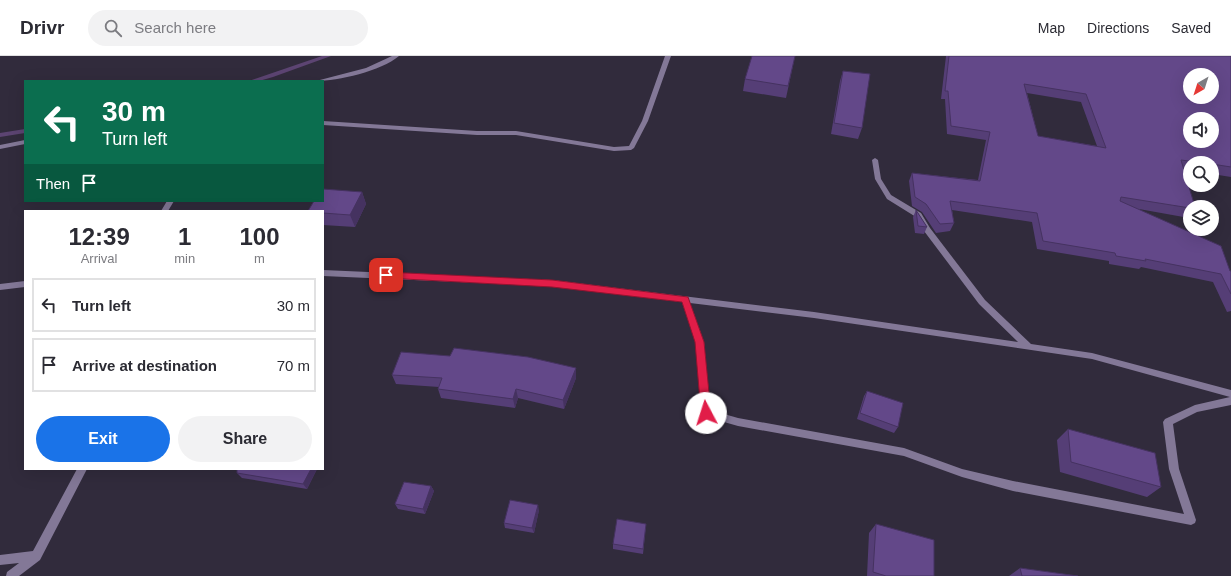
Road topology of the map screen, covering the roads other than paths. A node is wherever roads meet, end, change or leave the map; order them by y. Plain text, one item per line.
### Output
1 (396, 56) edge
2 (668, 56) edge
3 (324, 80) edge
4 (324, 123) edge
5 (24, 142) edge
6 (0, 147) edge
7 (875, 160) dead end
8 (324, 273) edge
9 (24, 284) edge
10 (0, 287) edge
11 (685, 299) junction
12 (1029, 347) junction
13 (1231, 394) edge
14 (1231, 401) edge
15 (81, 470) edge
16 (36, 556) junction
17 (0, 560) edge
18 (11, 576) edge

1 - 3 street
2 - 4 street
5 - 6 street
7 - 12 street
8 - 11 street
9 - 10 street
11 - 12 street
11 - 14 street
12 - 13 street
15 - 16 street
16 - 17 street
16 - 18 street

